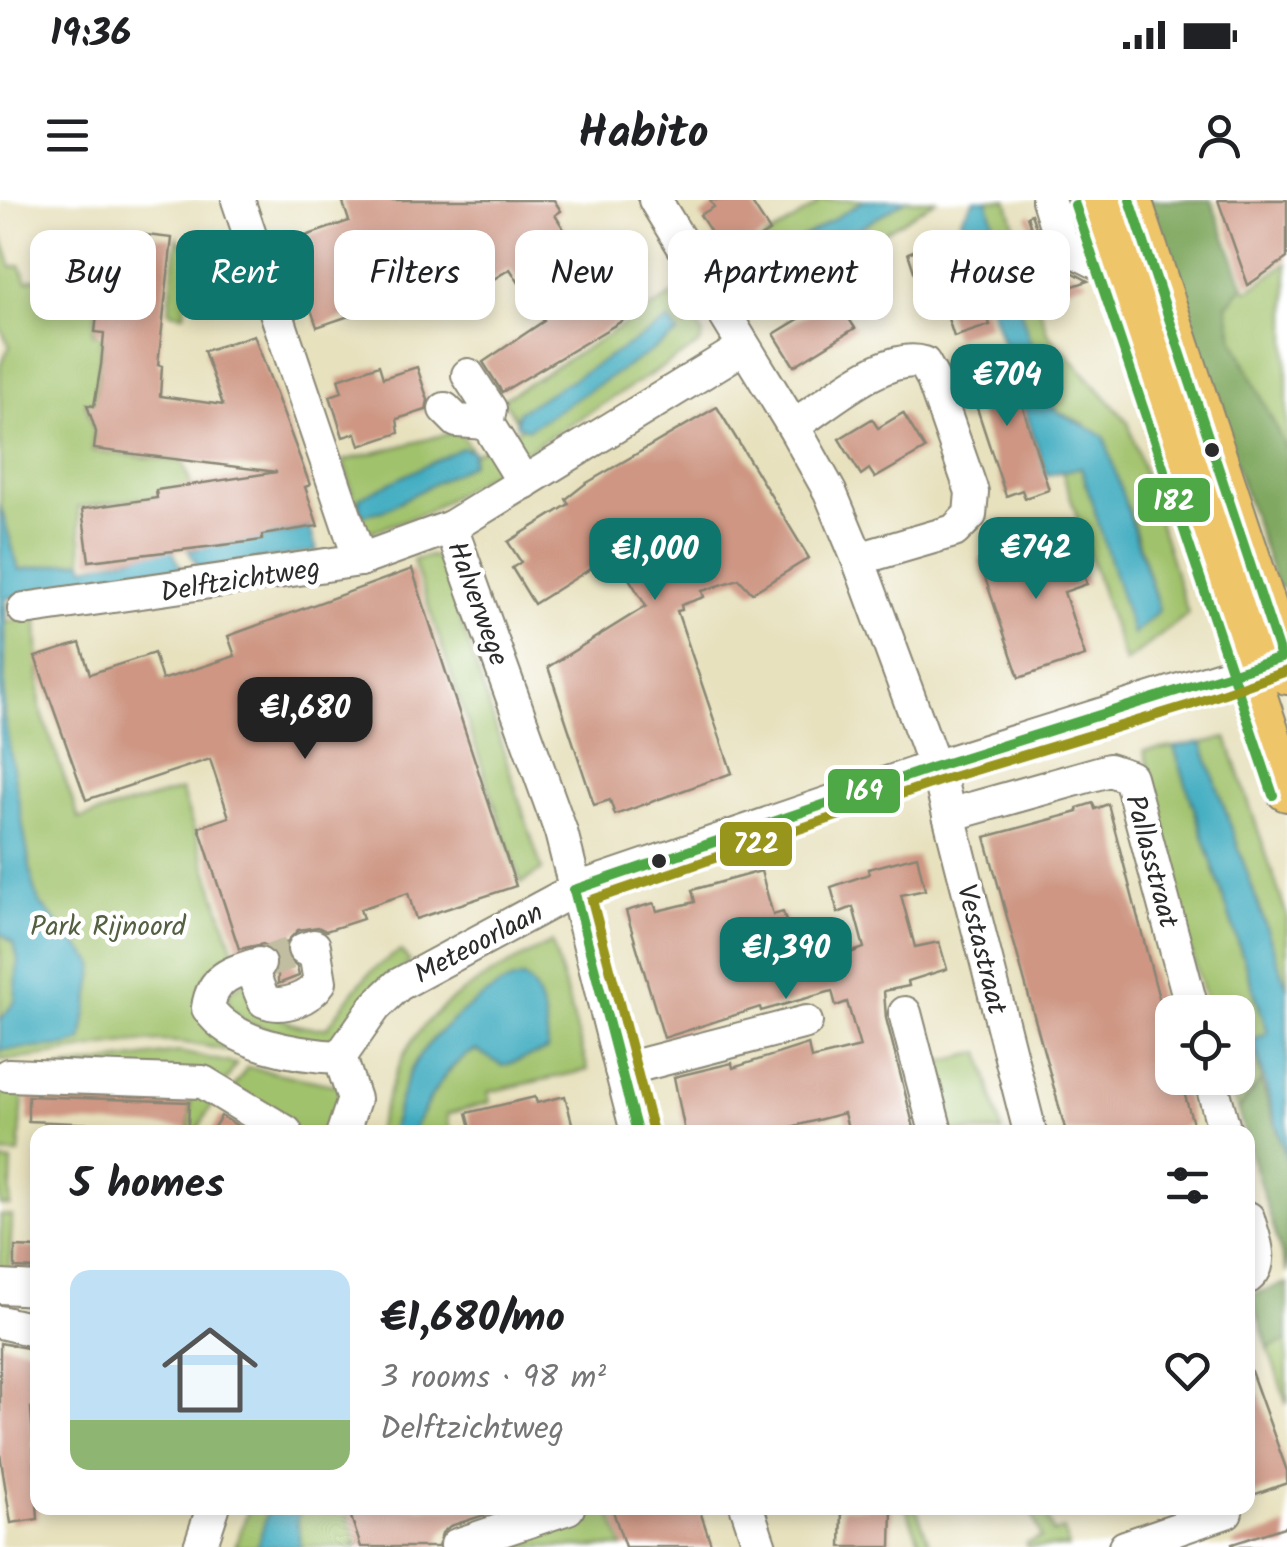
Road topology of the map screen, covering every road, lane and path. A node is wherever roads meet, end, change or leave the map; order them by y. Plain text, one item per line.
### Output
1 (238, 200) edge
2 (655, 200) edge
3 (1048, 200) edge
4 (1089, 200) edge
5 (1130, 200) edge
6 (1112, 270) junction
7 (744, 348) junction
8 (468, 375) dead end
9 (444, 410) dead end
10 (487, 423) junction
11 (794, 426) junction
12 (524, 483) junction
13 (451, 527) junction
14 (858, 559) junction
15 (360, 560) junction
16 (24, 609) dead end
17 (1275, 664) edge
18 (934, 767) junction
19 (1287, 790) edge
20 (949, 815) junction
21 (574, 890) junction
22 (309, 947) dead end
23 (1188, 995) edge
24 (905, 1013) dead end
25 (806, 1022) dead end
26 (340, 1056) junction
27 (620, 1070) junction
28 (5, 1077) edge
29 (1215, 1095) edge
30 (274, 1125) edge
31 (345, 1125) edge
32 (635, 1125) edge
33 (934, 1125) edge
34 (1028, 1125) edge
35 (1223, 1125) edge
36 (1255, 1245) edge
37 (1255, 1271) edge
38 (0, 1287) edge
39 (30, 1289) edge
40 (0, 1322) edge
41 (30, 1329) edge
42 (211, 1515) edge
43 (547, 1515) edge
44 (749, 1515) edge
45 (1217, 1515) edge
46 (457, 1545) edge
47 (200, 1547) edge
48 (760, 1547) edge
49 (1125, 1547) edge

1 - 15 street
2 - 7 street, Vestastraat
3 - 6 street
4 - 6 main road
5 - 17 main road
6 - 17 main road
7 - 11 street, Vestastraat
7 - 12 street, Halverwege
8 - 10 street
9 - 10 street
10 - 12 street
11 - 14 street, Vestastraat
11 - 14 street
12 - 13 street, Halverwege
13 - 15 street, Delftzichtweg
13 - 21 street, Halverwege
14 - 18 street, Vestastraat
15 - 16 street, Delftzichtweg
17 - 18 street, Meteoorlaan
17 - 19 main road
18 - 20 street, Vestastraat
18 - 21 street, Meteoorlaan
20 - 23 street, Pallasstraat
20 - 34 street, Vestastraat
21 - 26 street, Meteoorlaan
21 - 27 street, Halverwege
22 - 26 street
24 - 33 street
25 - 27 street
26 - 31 street
27 - 32 street, Halverwege
28 - 30 street
29 - 35 street
36 - 37 street
38 - 39 street
40 - 41 street
42 - 47 street
43 - 46 street
44 - 48 street
45 - 49 street

